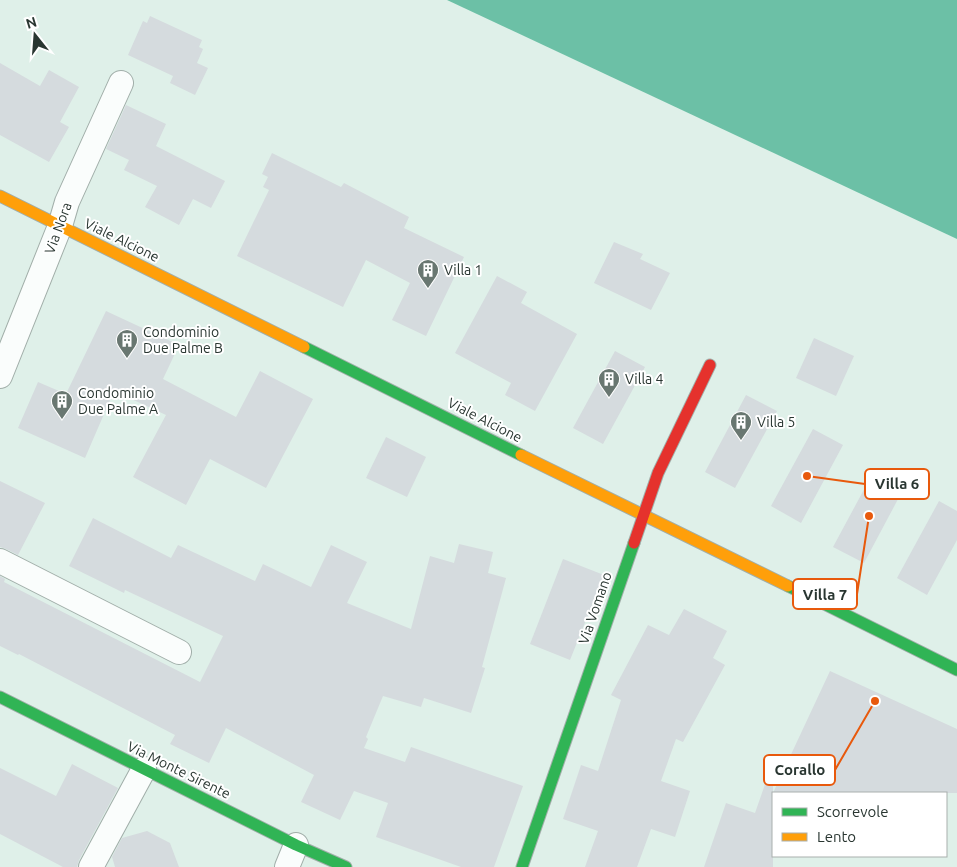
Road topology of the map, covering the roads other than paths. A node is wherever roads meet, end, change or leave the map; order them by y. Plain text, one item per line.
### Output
1 (121, 83) dead end
2 (0, 196) edge
3 (60, 226) junction
4 (710, 365) dead end
5 (0, 376) edge
6 (643, 516) junction
7 (0, 561) edge
8 (179, 652) dead end
9 (957, 670) edge
10 (0, 697) edge
11 (144, 769) junction
12 (296, 845) junction
13 (92, 867) edge
14 (287, 867) edge
15 (346, 867) edge
16 (522, 867) edge

1 - 3 street, Via Nora
2 - 3 street, Viale Alcione
3 - 5 street, Via Nora
3 - 6 street, Viale Alcione
4 - 6 street, Via Vomano
6 - 9 street, Viale Alcione
6 - 16 street, Via Vomano
7 - 8 street
10 - 11 street, Via Monte Sirente
11 - 12 street, Via Monte Sirente
11 - 13 street
12 - 14 street
12 - 15 street, Via Monte Sirente

